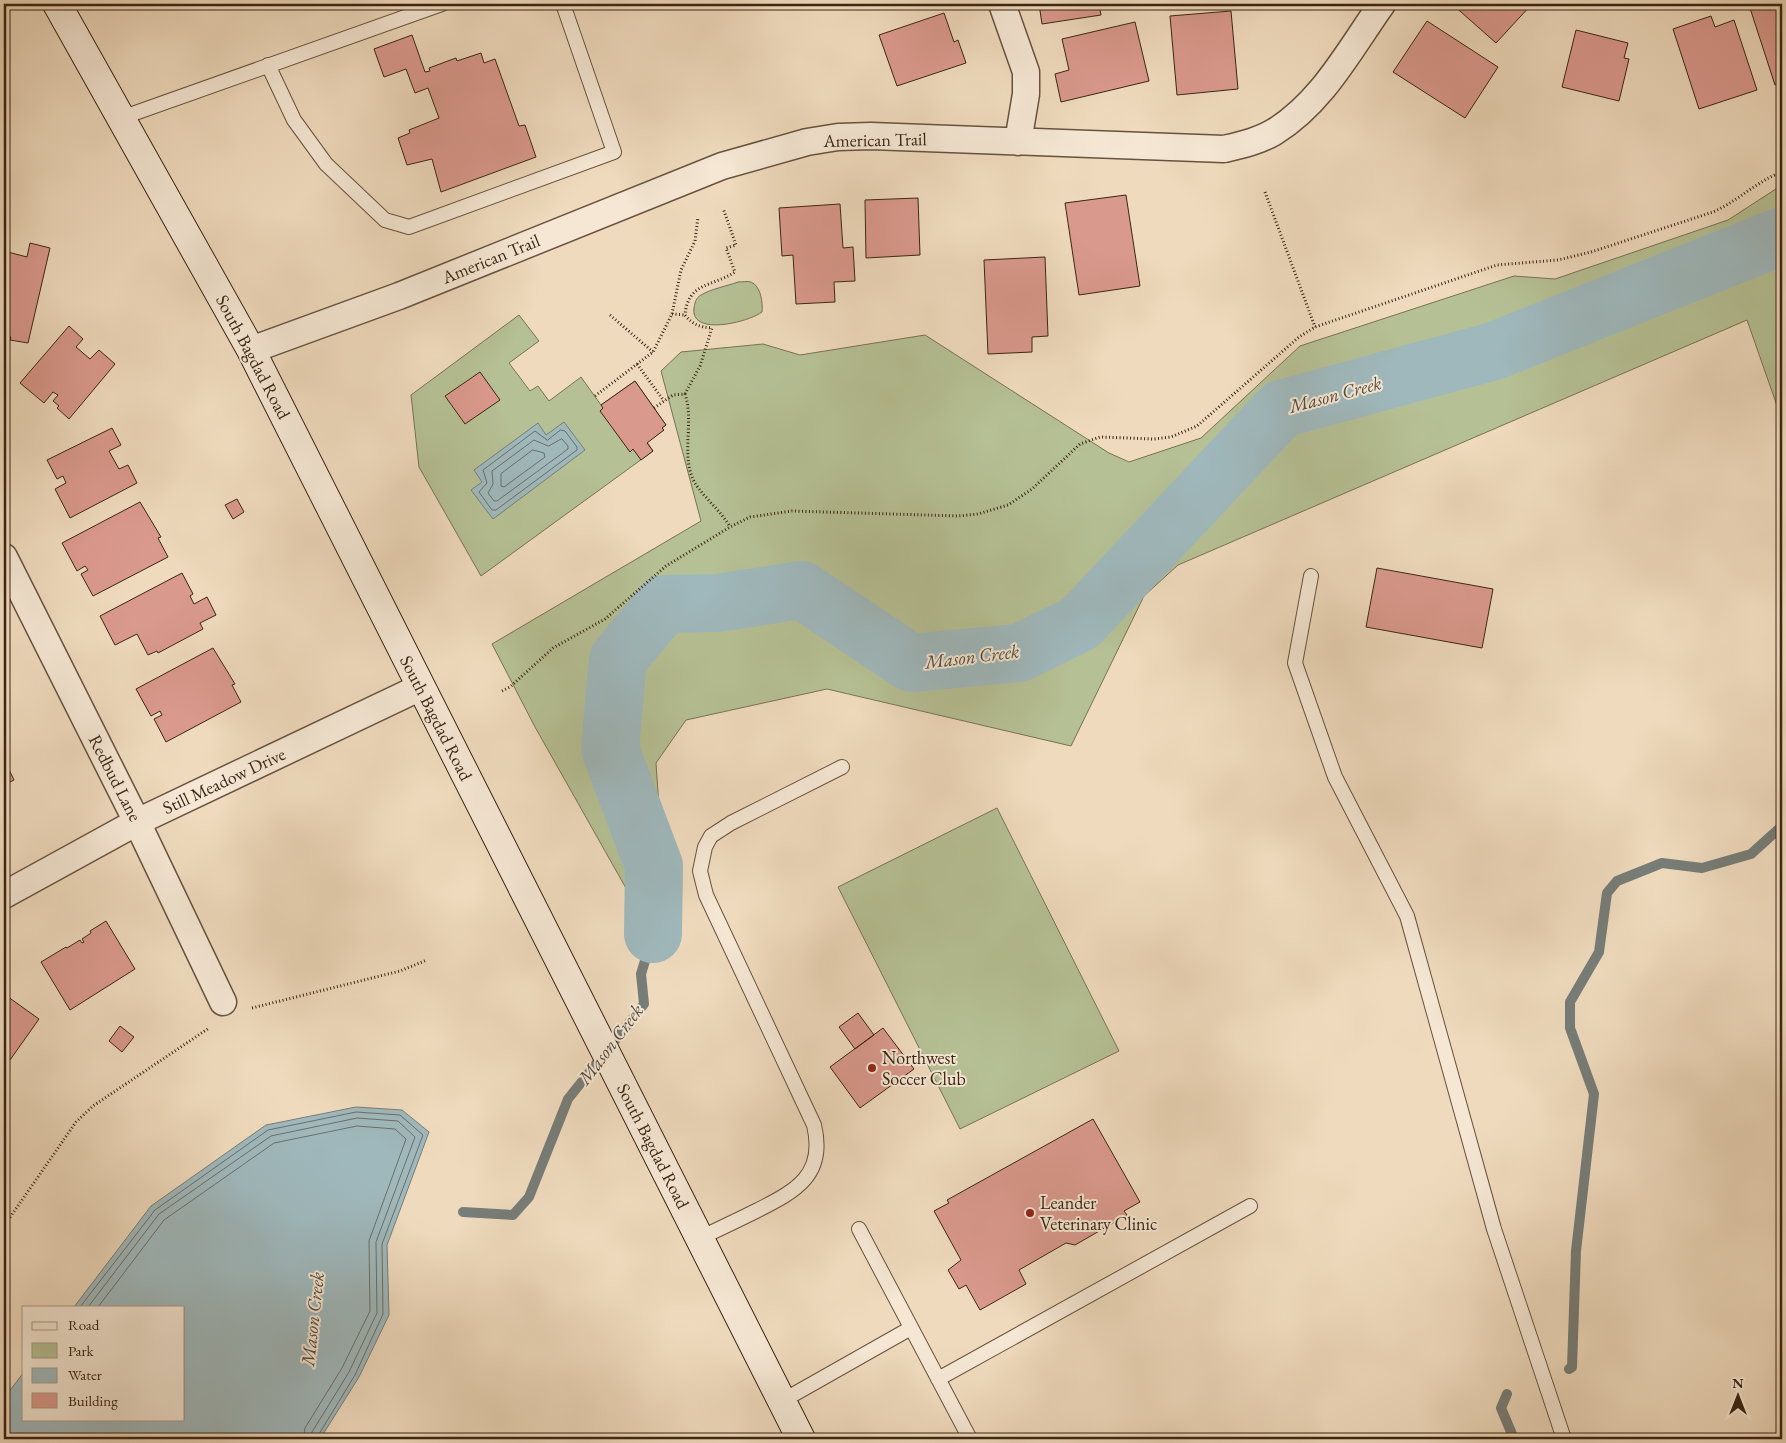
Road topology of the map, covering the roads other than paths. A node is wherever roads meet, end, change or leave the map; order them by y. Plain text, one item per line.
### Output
1 (57, 4) edge
2 (442, 4) edge
3 (563, 4) edge
4 (1002, 4) edge
5 (1382, 4) edge
6 (268, 65) junction
7 (121, 118) junction
8 (1018, 142) junction
9 (251, 350) junction
10 (4, 557) edge
11 (1311, 576) dead end
12 (421, 688) junction
13 (842, 767) dead end
14 (137, 822) junction
15 (4, 895) edge
16 (218, 1013) road end
17 (1250, 1206) dead end
18 (858, 1229) dead end
19 (700, 1238) junction
20 (911, 1328) junction
21 (938, 1379) junction
22 (782, 1401) junction
23 (801, 1439) edge
24 (970, 1439) edge
25 (1564, 1439) edge

1 - 7 main road, South Bagdad Road
2 - 6 lane
3 - 6 lane
4 - 8 street
5 - 8 street, American Trail
6 - 7 lane
7 - 9 main road, South Bagdad Road
8 - 9 street, American Trail
9 - 12 main road, South Bagdad Road
10 - 14 street, Redbud Lane
11 - 25 lane
12 - 14 street, Still Meadow Drive
12 - 19 main road, South Bagdad Road
13 - 19 lane
14 - 15 street, Still Meadow Drive
14 - 16 street, Redbud Lane
17 - 21 lane
18 - 20 lane
19 - 22 main road, South Bagdad Road
20 - 21 lane
20 - 22 lane
21 - 24 lane
22 - 23 main road, South Bagdad Road

